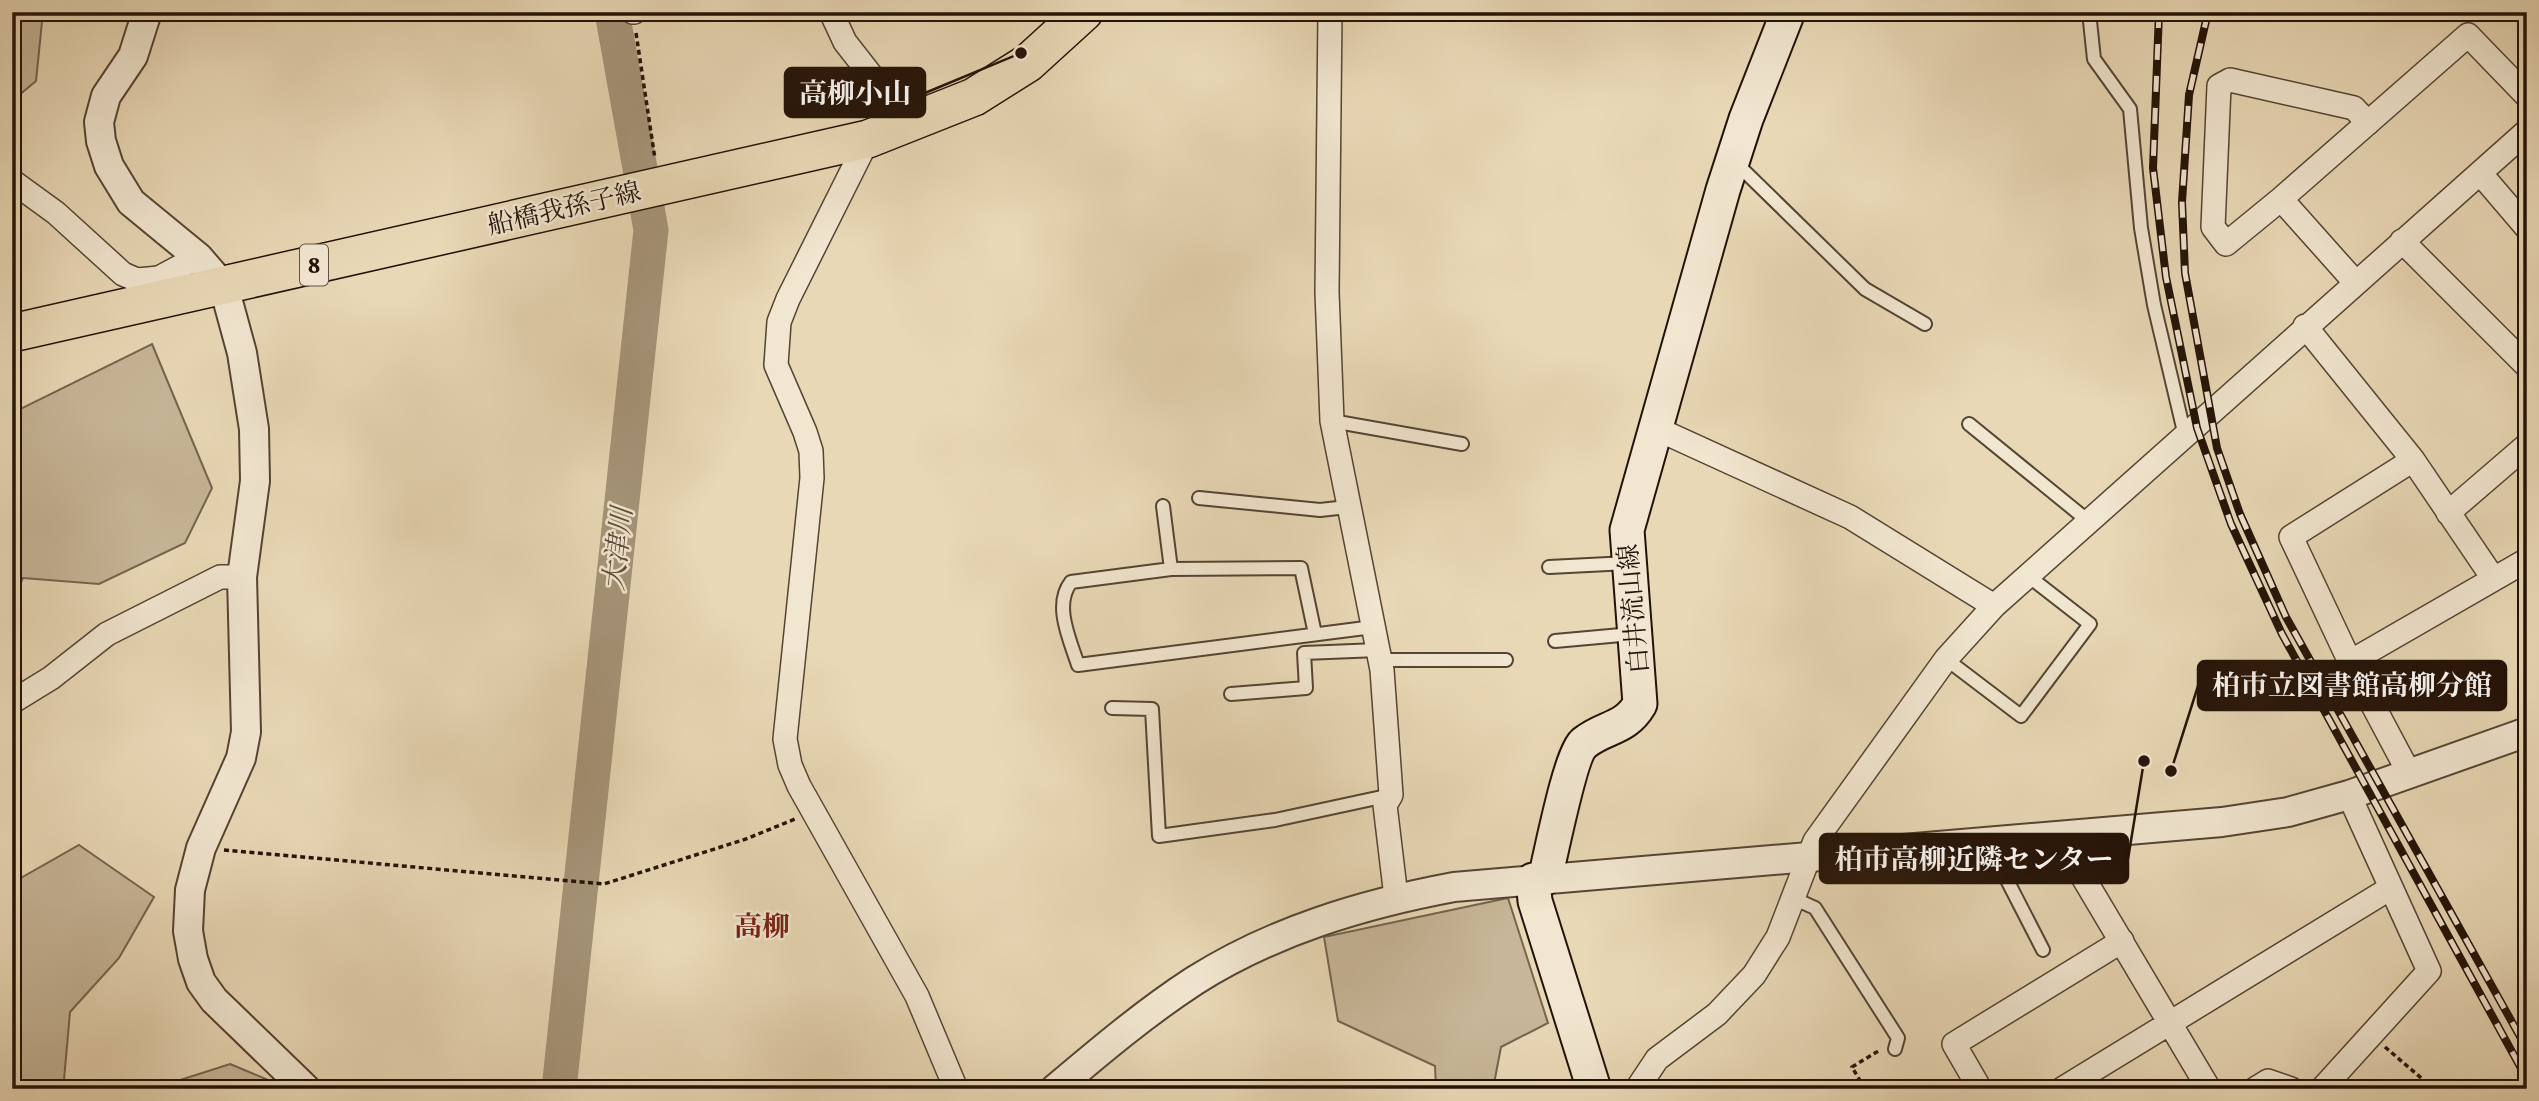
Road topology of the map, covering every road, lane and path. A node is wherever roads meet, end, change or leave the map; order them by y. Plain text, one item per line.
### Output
1 (147, 12) edge
2 (634, 12) edge
3 (831, 12) edge
4 (1084, 12) edge
5 (1330, 12) edge
6 (1788, 12) edge
7 (2089, 12) edge
8 (2527, 96) edge
9 (2368, 123) junction
10 (2527, 131) edge
11 (880, 135) junction
12 (1733, 161) junction
13 (667, 170) junction
14 (2480, 173) junction
15 (12, 181) edge
16 (2281, 199) junction
17 (2527, 228) edge
18 (2402, 241) junction
19 (198, 257) junction
20 (2355, 282) junction
21 (224, 287) junction
22 (1925, 324) dead end
23 (2305, 326) junction
24 (12, 333) edge
25 (2527, 366) edge
26 (1332, 421) junction
27 (1969, 424) dead end
28 (1655, 428) junction
29 (2185, 436) junction
30 (1462, 444) dead end
31 (2527, 445) edge
32 (2413, 460) junction
33 (1199, 498) dead end
34 (1163, 506) dead end
35 (1347, 507) junction
36 (2448, 513) junction
37 (2087, 520) junction
38 (1629, 563) junction
39 (2525, 564) edge
40 (1549, 567) dead end
41 (1171, 569) junction
42 (2027, 575) junction
43 (242, 577) junction
44 (2493, 578) junction
45 (1994, 606) junction
46 (1315, 634) junction
47 (1636, 634) junction
48 (1555, 641) dead end
49 (1377, 646) junction
50 (1946, 659) junction
51 (1506, 660) dead end
52 (2350, 662) junction
53 (1231, 694) dead end
54 (12, 702) edge
55 (1112, 708) dead end
56 (2527, 732) edge
57 (2409, 773) junction
58 (1391, 795) junction
59 (2348, 795) junction
60 (813, 811) junction
61 (2058, 835) junction
62 (1986, 841) junction
63 (201, 848) junction
64 (1808, 857) junction
65 (1539, 879) junction
66 (2389, 888) junction
67 (1396, 897) junction
68 (1796, 899) junction
69 (2122, 942) junction
70 (2043, 950) dead end
71 (2171, 1023) junction
72 (2372, 1035) junction
73 (1896, 1044) joint
74 (306, 1089) edge
75 (956, 1089) edge
76 (1055, 1089) edge
77 (1594, 1089) edge
78 (1637, 1089) edge
79 (1865, 1089) edge
80 (1980, 1089) edge
81 (2062, 1089) edge
82 (2209, 1089) edge
83 (2255, 1089) edge
84 (2291, 1089) edge
85 (2322, 1089) edge
86 (2434, 1089) edge

1 - 19 street
2 - 13 path
3 - 11 street
4 - 11 main road, 船橋我孫子線 / 8
5 - 26 street
6 - 12 main road, 白井流山線
7 - 29 lane
8 - 9 street
9 - 16 street
9 - 16 street
10 - 14 street
11 - 13 main road, 船橋我孫子線 / 8
11 - 60 street
12 - 22 lane
12 - 28 main road, 白井流山線
13 - 21 main road, 船橋我孫子線 / 8
14 - 17 street
14 - 18 street
15 - 19 street
16 - 20 street
18 - 20 street
18 - 25 street
19 - 21 street
20 - 23 street
21 - 24 main road, 船橋我孫子線 / 8
21 - 43 street
23 - 29 street
23 - 32 street
26 - 30 lane
26 - 35 street
27 - 37 lane
28 - 38 main road, 白井流山線
28 - 45 street
29 - 37 street
31 - 36 street
32 - 36 street
32 - 52 street
33 - 35 lane
34 - 41 lane
35 - 49 street
36 - 44 street
37 - 42 street
38 - 40 lane
38 - 47 main road, 白井流山線
39 - 44 street
41 - 46 lane
41 - 46 lane
42 - 45 street
42 - 50 lane
43 - 54 street
43 - 63 street
44 - 52 street
45 - 50 street
46 - 49 lane
47 - 48 lane
47 - 65 main road, 白井流山線
49 - 51 lane
49 - 53 lane
49 - 58 street
50 - 64 street
52 - 57 street
55 - 58 lane
56 - 57 street
57 - 59 street
58 - 67 street
59 - 61 street
59 - 66 street
60 - 63 path
60 - 75 street
61 - 62 street
61 - 69 street
62 - 64 street
62 - 70 lane
63 - 74 street
64 - 65 street
64 - 68 street
65 - 67 street
65 - 77 main road, 白井流山線
66 - 71 street
66 - 72 street
67 - 76 street
68 - 73 lane
68 - 78 street
69 - 71 street
69 - 80 street
71 - 81 street
71 - 82 street
72 - 85 street
72 - 86 path
73 - 79 path
83 - 84 street

